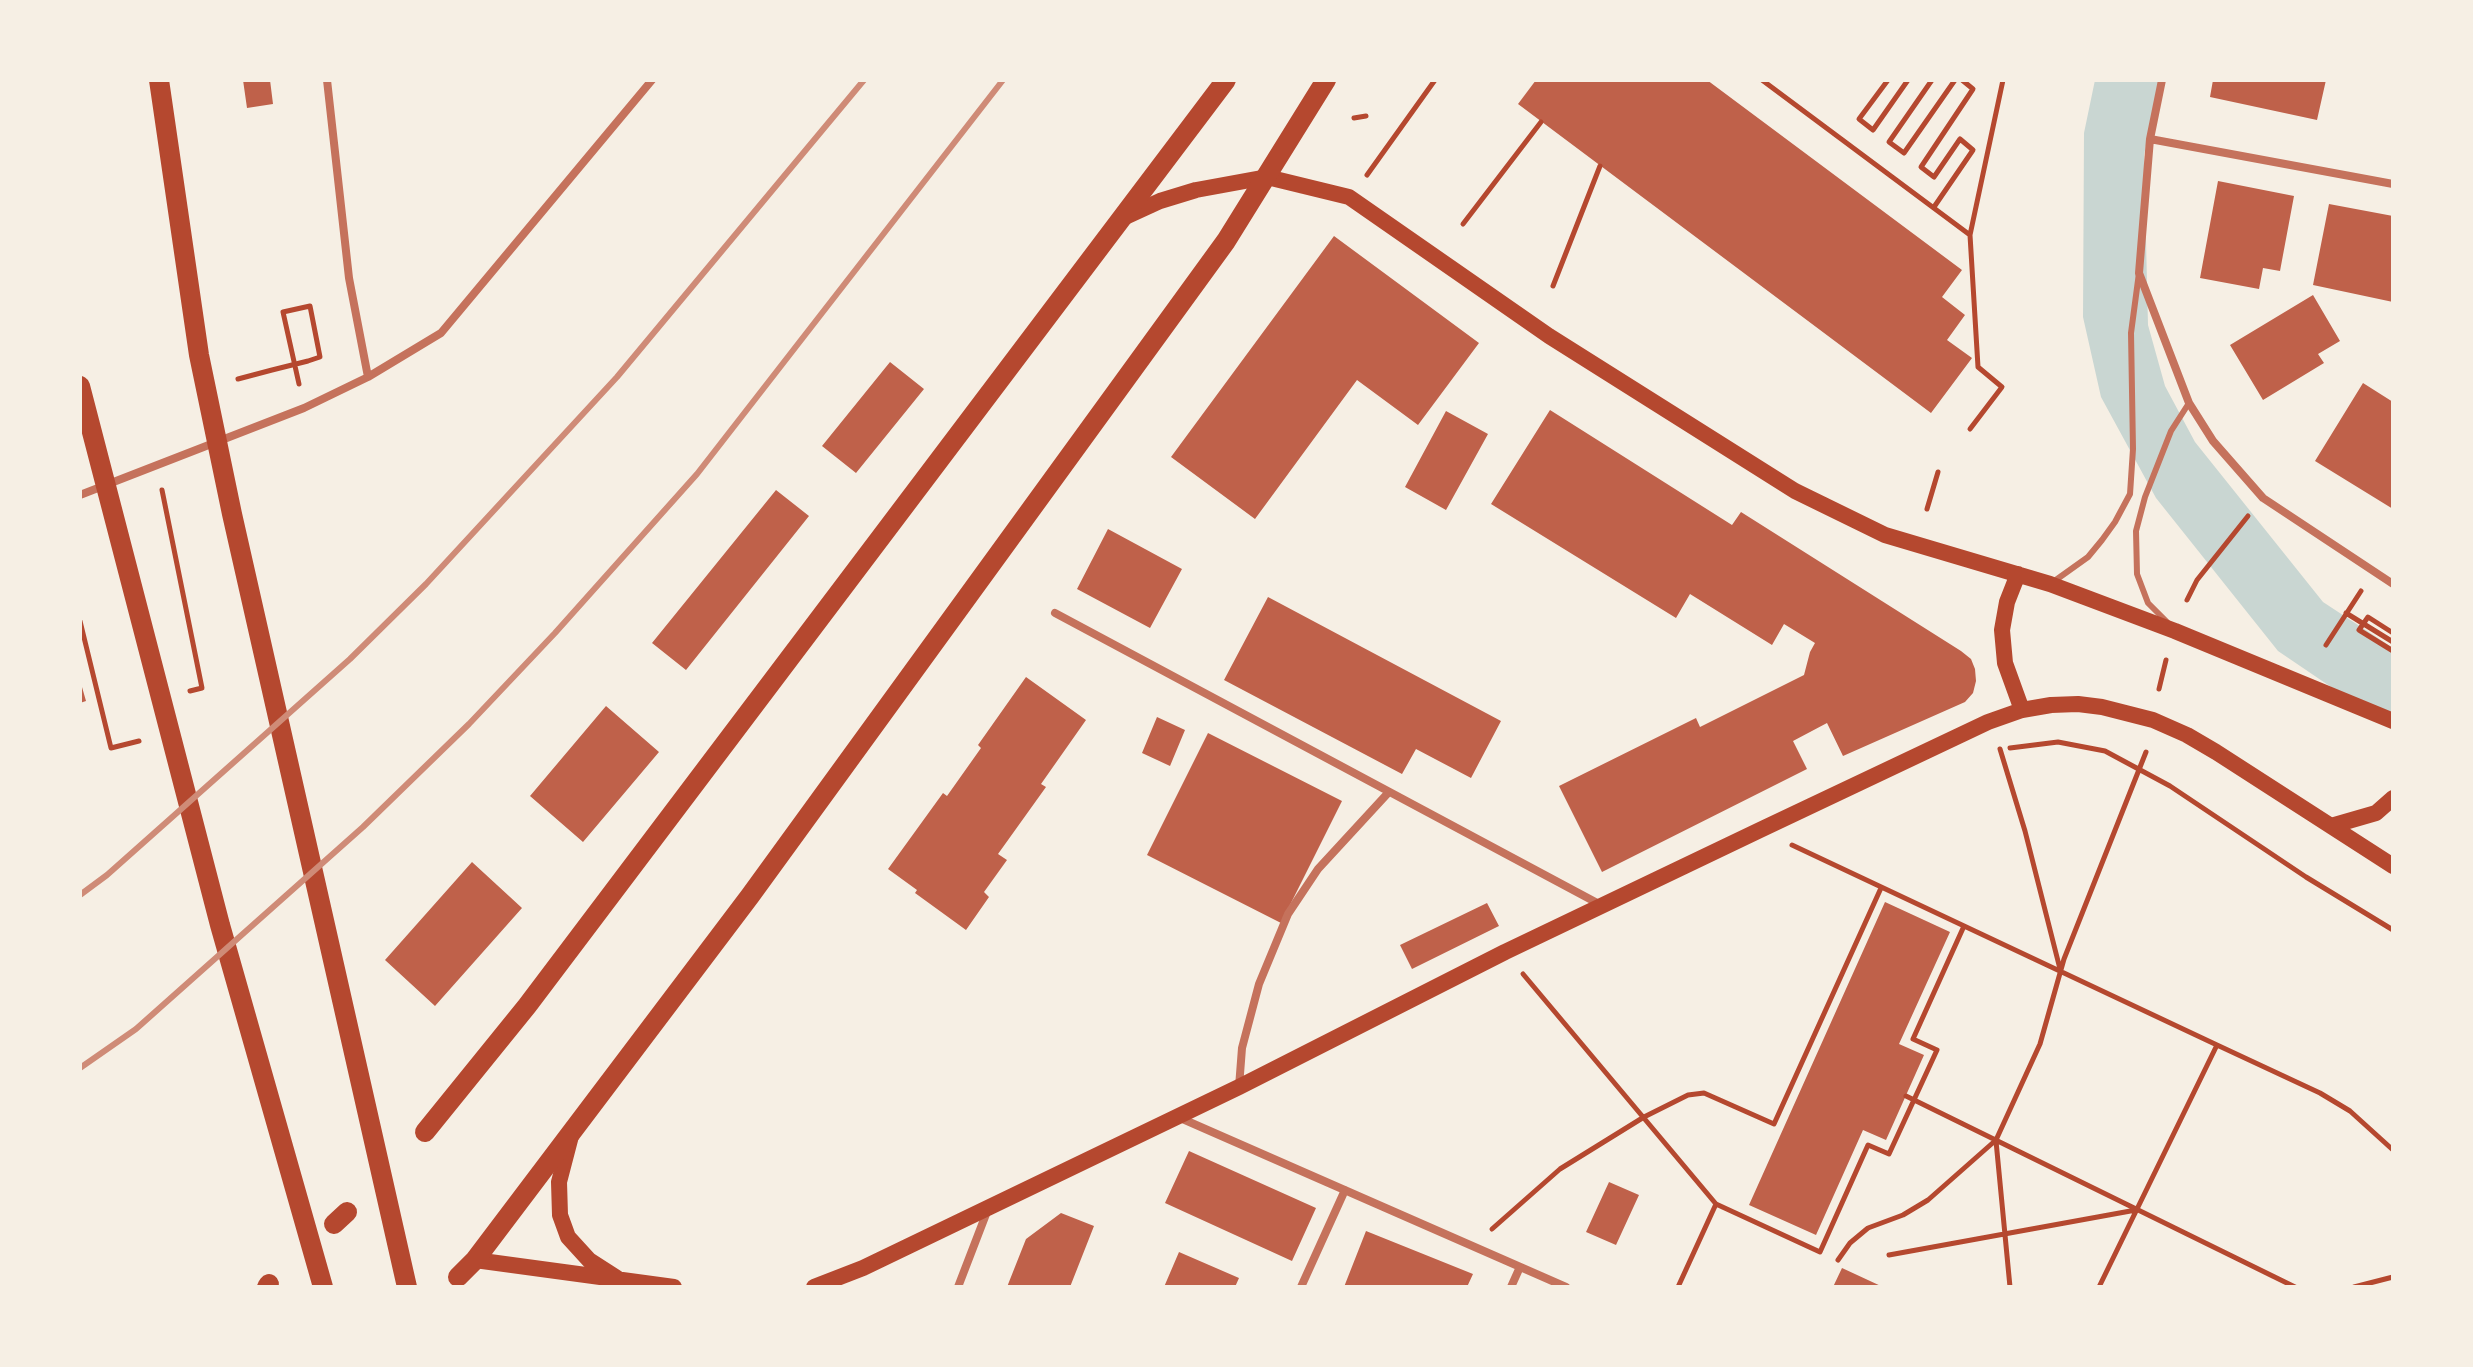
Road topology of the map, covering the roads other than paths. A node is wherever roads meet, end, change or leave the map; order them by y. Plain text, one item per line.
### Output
1 (159, 80) edge
2 (327, 80) edge
3 (652, 80) edge
4 (1226, 80) edge
5 (1326, 80) edge
6 (2162, 80) edge
7 (2150, 139) junction
8 (1267, 177) junction
9 (2393, 184) edge
10 (1121, 219) junction
11 (2139, 273) junction
12 (368, 377) junction
13 (80, 386) edge
14 (2189, 403) junction
15 (80, 495) edge
16 (2018, 574) junction
17 (2050, 584) junction
18 (2393, 584) edge
19 (1055, 613) dead end
20 (2175, 631) junction
21 (2022, 710) junction
22 (2393, 721) edge
23 (1388, 793) junction
24 (2393, 798) edge
25 (2331, 826) junction
26 (2393, 866) edge
27 (1602, 905) junction
28 (1239, 1087) junction
29 (1177, 1116) junction
30 (425, 1132) dead end
31 (571, 1134) junction
32 (1345, 1190) junction
33 (989, 1207) junction
34 (475, 1260) junction
35 (1520, 1267) junction
36 (458, 1277) dead end
37 (622, 1281) junction
38 (323, 1287) edge
39 (407, 1287) edge
40 (674, 1287) edge
41 (814, 1287) edge
42 (958, 1287) edge
43 (1301, 1287) edge
44 (1511, 1287) edge
45 (1566, 1287) edge

1 - 39 main road
2 - 12 street
3 - 12 street
4 - 10 main road
5 - 8 main road
6 - 7 street
7 - 9 street
7 - 11 street
8 - 10 main road
8 - 16 main road
8 - 31 main road
10 - 30 main road
11 - 14 street
11 - 17 lane
12 - 15 street
13 - 38 main road
14 - 18 street
14 - 20 lane
16 - 17 main road
16 - 21 main road
17 - 20 main road
19 - 23 street
20 - 22 main road
21 - 25 main road
21 - 27 main road
23 - 27 street
23 - 28 street
24 - 25 main road
25 - 26 main road
27 - 28 main road
28 - 29 main road
29 - 32 street
29 - 33 main road
31 - 34 main road
31 - 37 main road
32 - 35 street
32 - 43 street
33 - 41 main road
33 - 42 street
34 - 36 main road
34 - 37 main road
35 - 44 street
35 - 45 street
37 - 40 main road

